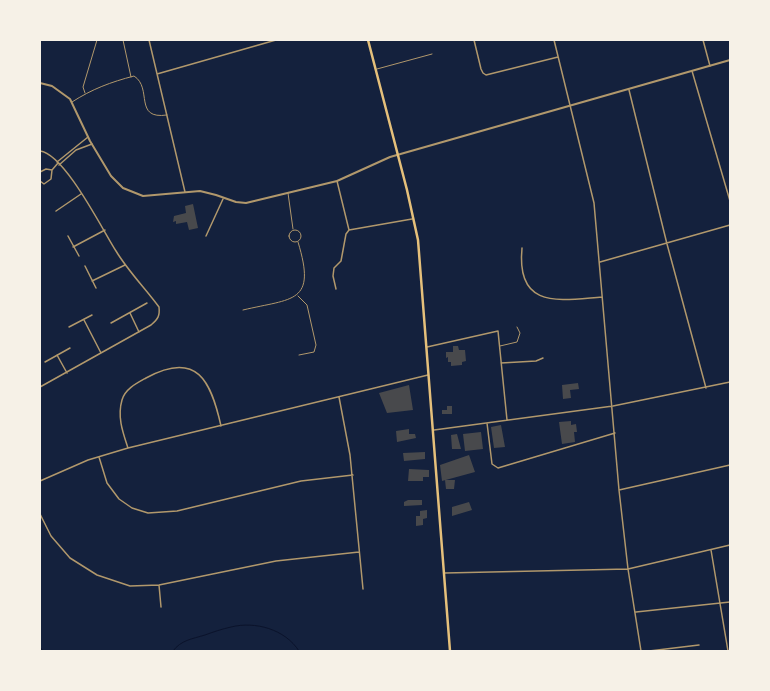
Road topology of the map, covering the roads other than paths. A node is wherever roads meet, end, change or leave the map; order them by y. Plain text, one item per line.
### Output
1 (97, 40) edge
2 (123, 40) edge
3 (148, 40) edge
4 (276, 40) edge
5 (368, 40) edge
6 (474, 40) edge
7 (554, 40) edge
8 (704, 40) edge
9 (432, 54) dead end
10 (558, 57) junction
11 (730, 60) edge
12 (710, 66) junction
13 (376, 69) junction
14 (692, 71) junction
15 (157, 74) junction
16 (131, 77) junction
17 (40, 82) edge
18 (629, 90) junction
19 (85, 94) junction
20 (72, 102) junction
21 (571, 107) junction
22 (167, 114) junction
23 (88, 137) junction
24 (92, 144) junction
25 (40, 151) edge
26 (399, 155) junction
27 (58, 163) junction
28 (52, 170) junction
29 (40, 172) edge
30 (40, 181) edge
31 (337, 181) junction
32 (185, 192) junction
33 (82, 193) junction
34 (288, 193) junction
35 (223, 199) junction
36 (730, 201) edge
37 (56, 211) dead end
38 (414, 218) junction
39 (730, 225) edge
40 (105, 230) junction
41 (294, 230) junction
42 (349, 230) junction
43 (68, 236) dead end
44 (206, 236) dead end
45 (298, 242) junction
46 (667, 244) junction
47 (73, 247) junction
48 (522, 248) dead end
49 (79, 256) dead end
50 (600, 262) junction
51 (125, 264) junction
52 (85, 266) dead end
53 (92, 281) junction
54 (96, 288) dead end
55 (336, 289) dead end
56 (298, 295) junction
57 (602, 297) junction
58 (147, 303) dead end
59 (243, 310) dead end
60 (130, 313) junction
61 (92, 315) dead end
62 (84, 320) junction
63 (111, 323) dead end
64 (517, 326) dead end
65 (69, 327) dead end
66 (139, 332) junction
67 (427, 346) junction
68 (500, 346) junction
69 (70, 348) dead end
70 (101, 354) junction
71 (57, 355) junction
72 (299, 355) dead end
73 (543, 358) dead end
74 (45, 362) dead end
75 (501, 363) junction
76 (67, 373) junction
77 (428, 375) junction
78 (730, 382) edge
79 (40, 387) edge
80 (706, 388) junction
81 (339, 397) junction
82 (613, 406) junction
83 (507, 420) junction
84 (487, 423) junction
85 (221, 426) junction
86 (434, 430) junction
87 (615, 433) junction
88 (128, 448) junction
89 (99, 457) junction
90 (730, 465) edge
91 (353, 475) junction
92 (40, 482) edge
93 (619, 490) junction
94 (40, 514) edge
95 (730, 546) edge
96 (711, 550) junction
97 (358, 552) junction
98 (628, 569) junction
99 (444, 573) junction
100 (159, 585) junction
101 (363, 589) dead end
102 (730, 602) edge
103 (721, 604) junction
104 (161, 607) dead end
105 (636, 612) junction
106 (699, 645) dead end
107 (450, 651) edge
108 (641, 651) edge
109 (649, 651) edge
110 (728, 651) edge

1 - 19 lane
2 - 16 lane
3 - 15 street
4 - 15 street
5 - 13 main road
6 - 10 street
7 - 10 street
8 - 12 street
9 - 13 lane
10 - 21 street
11 - 12 street
12 - 14 street
13 - 26 main road
14 - 18 street
14 - 36 street
15 - 22 street
16 - 19 lane
16 - 22 lane
17 - 20 street
18 - 21 street
18 - 46 street
19 - 20 lane
20 - 23 street
21 - 26 street
21 - 50 street
22 - 32 street
23 - 24 street
23 - 27 street
24 - 27 street
24 - 32 street
25 - 27 street
26 - 31 street
26 - 38 main road
27 - 28 street
27 - 33 street
28 - 29 street
28 - 30 street
31 - 34 street
31 - 42 street
32 - 35 street
33 - 37 street
33 - 40 street
34 - 35 street
34 - 41 lane
35 - 44 street
38 - 42 street
38 - 67 main road
39 - 46 street
40 - 47 street
40 - 51 street
41 - 45 lane
41 - 45 lane
42 - 55 street
43 - 47 street
45 - 56 lane
46 - 50 street
46 - 80 street
47 - 49 street
48 - 57 street
50 - 57 street
51 - 53 street
51 - 66 street
52 - 53 street
53 - 54 street
56 - 59 lane
56 - 72 lane
57 - 82 street
58 - 60 street
60 - 63 street
60 - 66 street
61 - 62 street
62 - 65 street
62 - 70 street
64 - 68 lane
66 - 70 street
67 - 68 street
67 - 77 main road
68 - 75 street
69 - 71 street
70 - 76 street
71 - 74 street
71 - 76 street
73 - 75 street
75 - 83 street
76 - 79 street
77 - 81 street
77 - 86 main road
78 - 80 street
80 - 82 street
81 - 85 street
81 - 91 street
82 - 83 street
82 - 87 street
83 - 84 street
84 - 86 street
84 - 87 street
85 - 88 street
85 - 88 street
86 - 99 main road
87 - 93 street
88 - 89 street
89 - 91 street
89 - 92 street
90 - 93 street
91 - 97 street
93 - 98 street
94 - 100 street
95 - 96 street
96 - 98 street
96 - 103 street
97 - 100 street
97 - 101 street
98 - 99 street
98 - 105 street
99 - 107 main road
100 - 104 street
102 - 103 street
103 - 105 street
103 - 110 street
105 - 108 street
106 - 109 street

